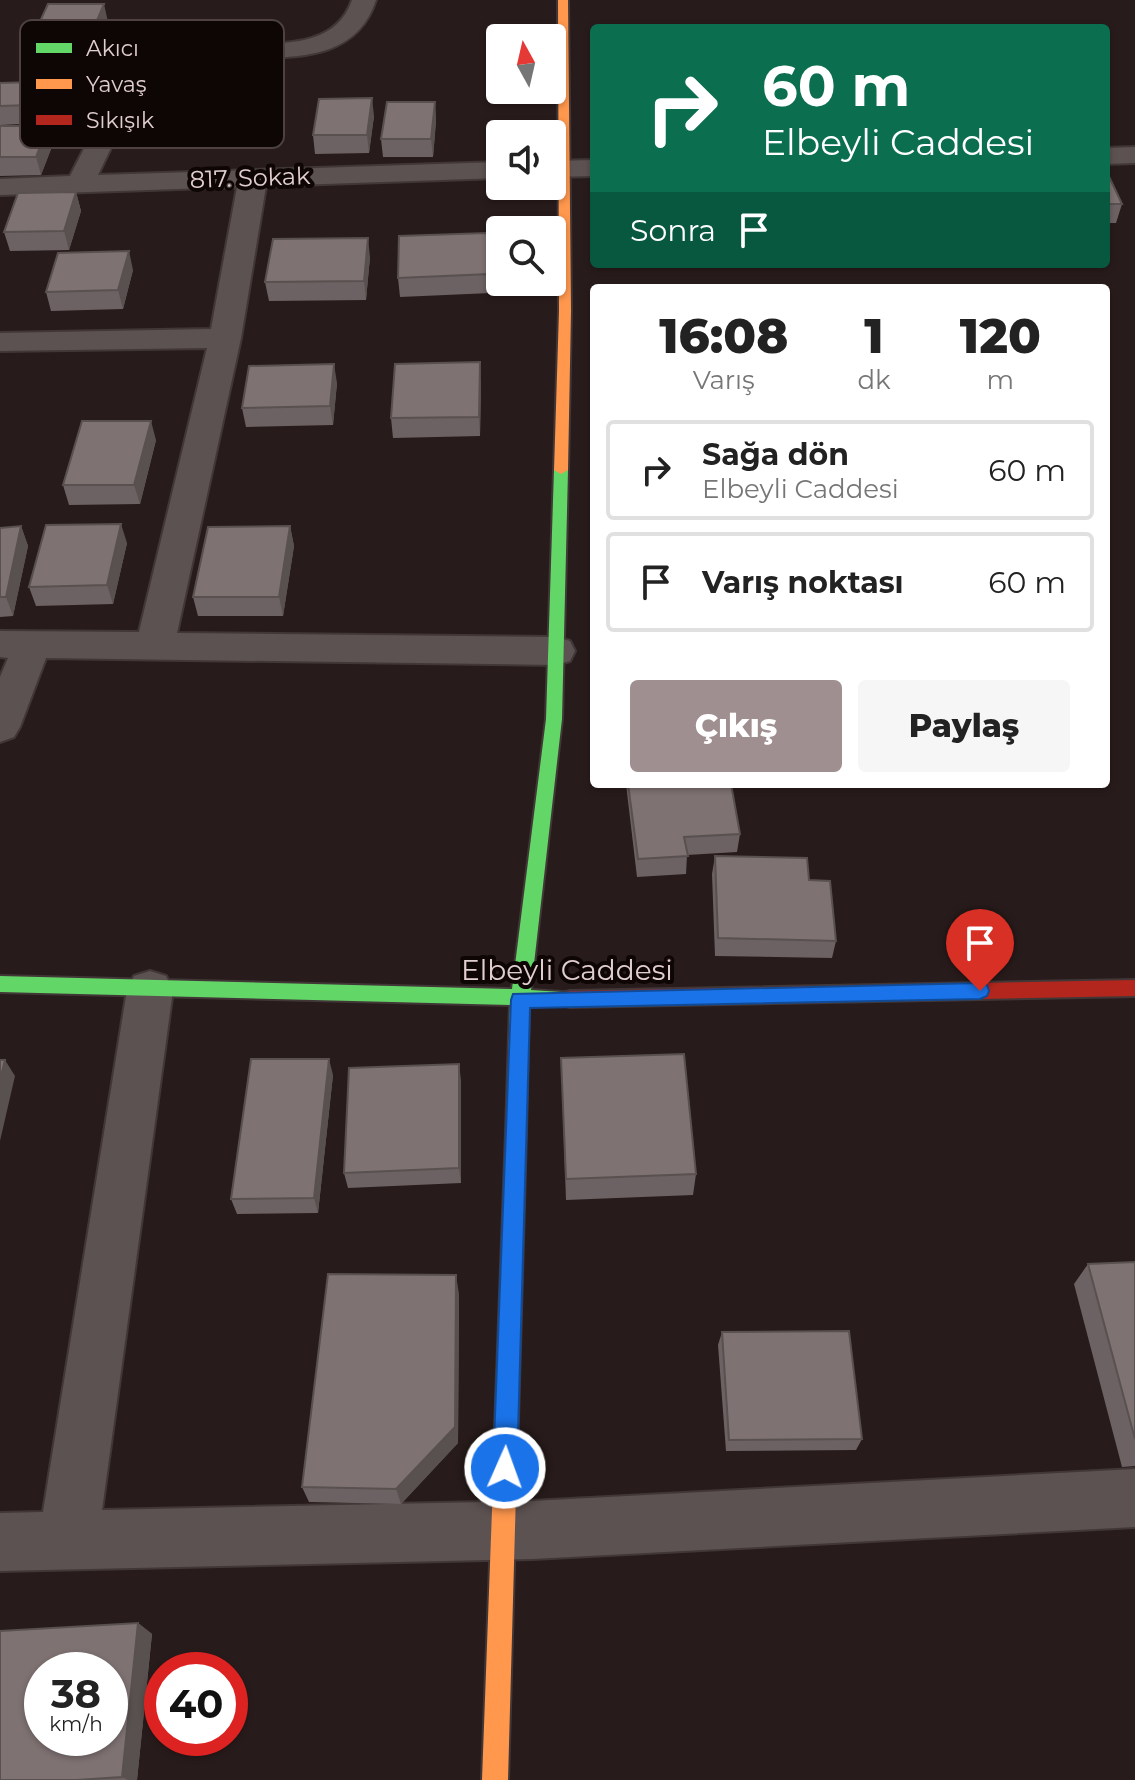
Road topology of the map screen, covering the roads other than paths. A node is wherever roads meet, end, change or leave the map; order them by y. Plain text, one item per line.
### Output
1 (364, 0) edge
2 (563, 0) edge
3 (284, 49) edge
4 (559, 120) edge
5 (98, 148) edge
6 (1135, 155) edge
7 (1110, 156) edge
8 (590, 168) edge
9 (566, 169) edge
10 (486, 170) edge
11 (253, 178) junction
12 (80, 184) junction
13 (0, 187) edge
14 (560, 200) edge
15 (225, 338) junction
16 (0, 342) edge
17 (16, 644) edge
18 (155, 646) junction
19 (556, 651) junction
20 (0, 727) edge
21 (0, 984) edge
22 (1135, 988) edge
23 (150, 990) junction
24 (520, 1000) junction
25 (1135, 1498) edge
26 (503, 1531) junction
27 (68, 1541) junction
28 (0, 1542) edge
29 (495, 1780) edge

1 - 3 street
2 - 4 street
5 - 12 street
6 - 7 street
8 - 9 street
10 - 11 street, 817. Sokak
11 - 12 street, 817. Sokak
11 - 15 street
12 - 13 street, 817. Sokak
14 - 19 street
15 - 16 street
15 - 18 street
17 - 18 street
17 - 20 street
18 - 19 street
19 - 24 street
21 - 23 street, Elbeyli Caddesi
22 - 24 street, Elbeyli Caddesi
23 - 24 street, Elbeyli Caddesi
23 - 27 street
24 - 26 street
25 - 26 street
26 - 27 street
26 - 29 street
27 - 28 street

